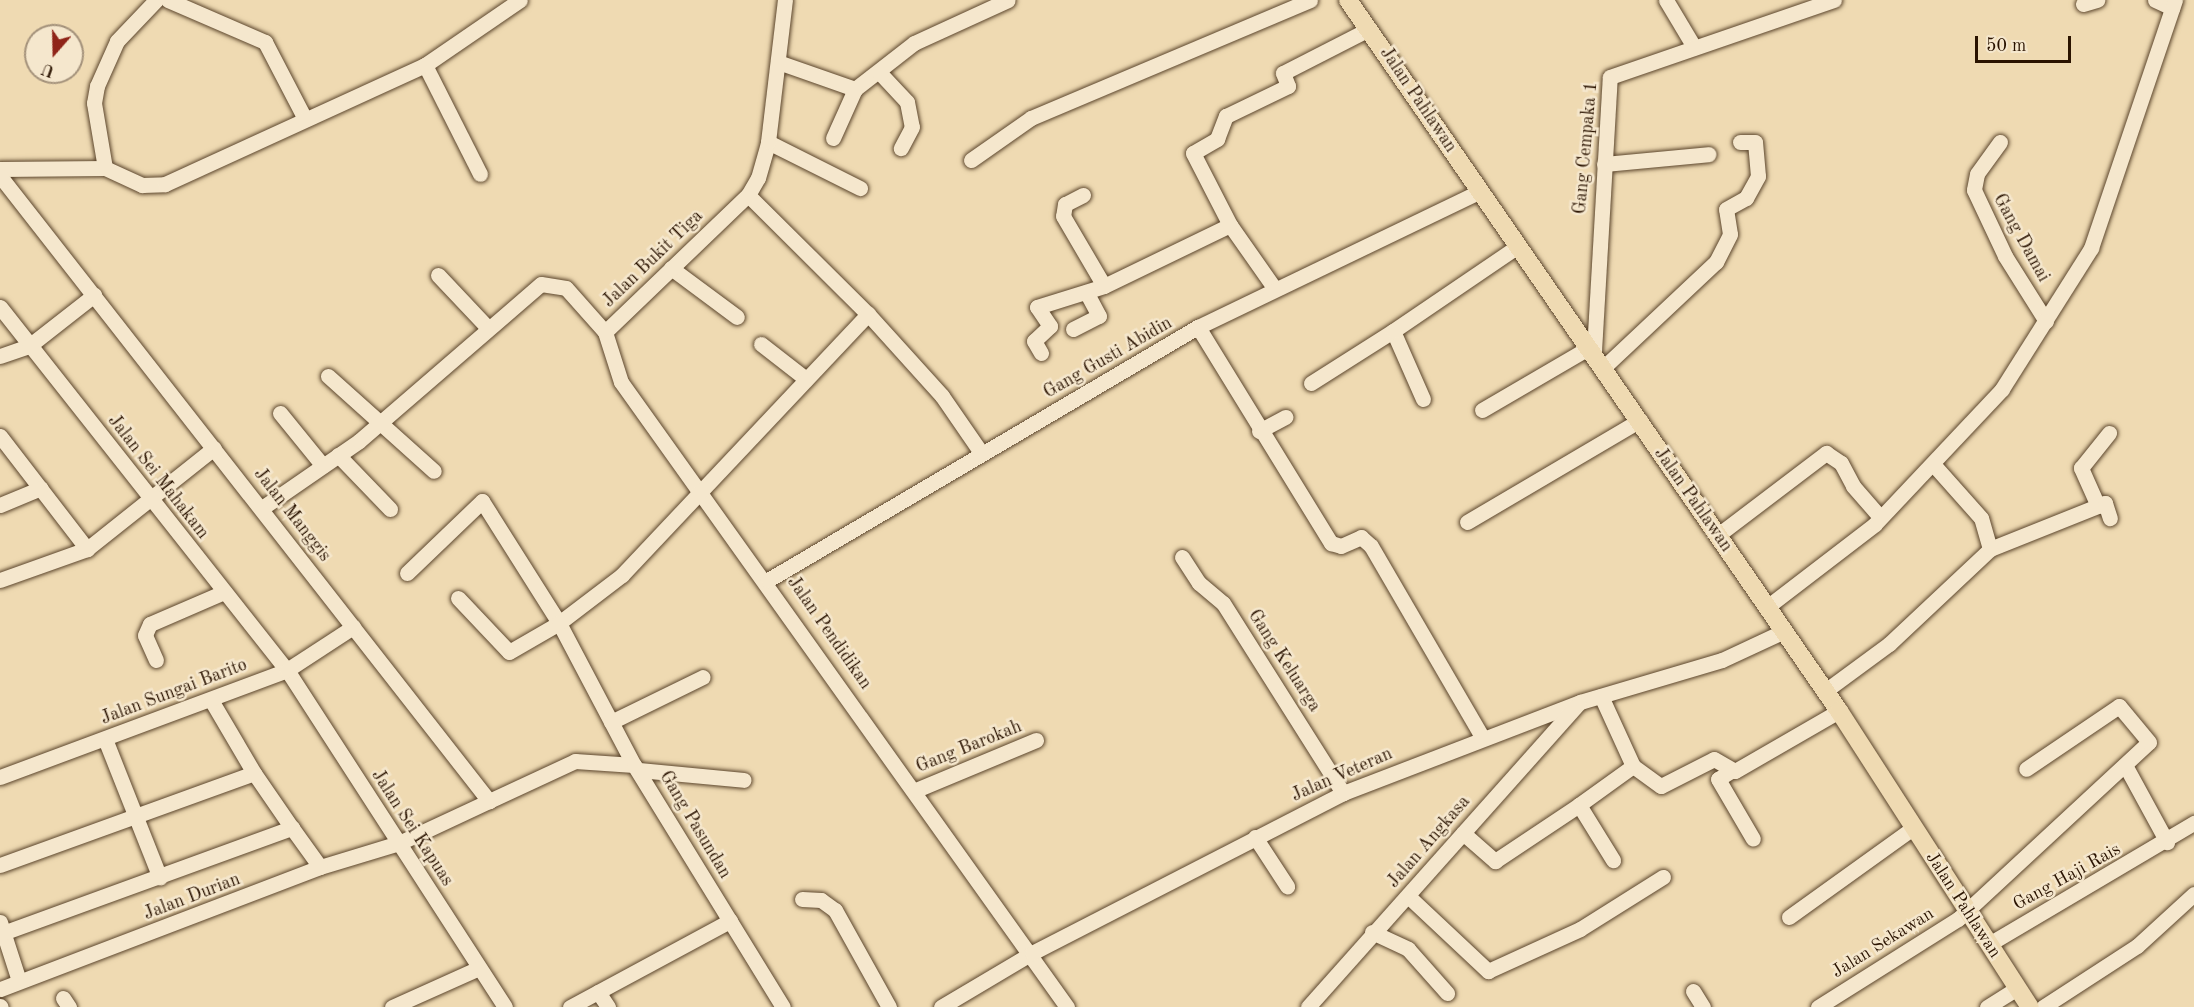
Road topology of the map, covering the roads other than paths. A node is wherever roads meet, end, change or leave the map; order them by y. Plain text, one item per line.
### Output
1 (156, 0) edge
2 (168, 0) edge
3 (520, 0) edge
4 (785, 0) edge
5 (1008, 0) edge
6 (1310, 0) edge
7 (1348, 0) edge
8 (1666, 0) edge
9 (1834, 0) edge
10 (2155, 0) edge
11 (2174, 4) edge
12 (1369, 29) junction
13 (1694, 47) junction
14 (778, 62) junction
15 (425, 65) junction
16 (879, 72) junction
17 (855, 89) junction
18 (305, 119) junction
19 (833, 138) dead end
20 (768, 142) junction
21 (1740, 142) dead end
22 (2001, 142) dead end
23 (902, 148) dead end
24 (1709, 154) dead end
25 (971, 160) dead end
26 (1604, 164) junction
27 (105, 168) junction
28 (0, 169) edge
29 (480, 174) dead end
30 (0, 176) edge
31 (860, 188) dead end
32 (1480, 191) junction
33 (748, 195) junction
34 (1083, 195) dead end
35 (1230, 225) junction
36 (1518, 246) junction
37 (671, 268) junction
38 (438, 275) dead end
39 (1104, 286) junction
40 (1275, 290) junction
41 (1086, 292) junction
42 (94, 295) junction
43 (0, 307) edge
44 (868, 315) junction
45 (737, 317) dead end
46 (2046, 321) junction
47 (486, 326) junction
48 (1198, 327) junction
49 (1073, 329) dead end
50 (1393, 331) junction
51 (605, 332) junction
52 (761, 344) dead end
53 (28, 345) junction
54 (1592, 349) junction
55 (1041, 352) dead end
56 (0, 356) edge
57 (1604, 367) junction
58 (328, 376) dead end
59 (806, 379) junction
60 (1311, 383) dead end
61 (1423, 399) dead end
62 (1482, 410) dead end
63 (280, 414) dead end
64 (1285, 417) dead end
65 (381, 419) junction
66 (1640, 420) junction
67 (1259, 431) junction
68 (2109, 433) dead end
69 (0, 436) edge
70 (214, 448) junction
71 (982, 454) junction
72 (339, 455) junction
73 (1934, 465) junction
74 (323, 466) junction
75 (434, 471) dead end
76 (41, 488) junction
77 (699, 489) junction
78 (150, 498) junction
79 (0, 505) edge
80 (2098, 506) junction
81 (262, 508) junction
82 (390, 509) dead end
83 (1880, 517) junction
84 (2110, 518) dead end
85 (1467, 522) dead end
86 (1718, 535) junction
87 (87, 549) junction
88 (1990, 549) junction
89 (1182, 557) dead end
90 (407, 573) dead end
91 (0, 580) edge
92 (768, 580) junction
93 (224, 592) junction
94 (458, 598) dead end
95 (1767, 606) junction
96 (559, 623) junction
97 (354, 627) junction
98 (1782, 632) junction
99 (156, 660) dead end
100 (286, 670) junction
101 (703, 677) dead end
102 (1825, 691) junction
103 (1601, 696) junction
104 (211, 700) junction
105 (1580, 702) junction
106 (1839, 711) junction
107 (611, 722) junction
108 (1482, 737) junction
109 (105, 739) junction
110 (1036, 740) dead end
111 (2125, 765) junction
112 (1633, 766) junction
113 (637, 767) junction
114 (2026, 769) dead end
115 (1731, 771) junction
116 (254, 773) junction
117 (0, 777) edge
118 (744, 780) dead end
119 (916, 790) junction
120 (1344, 794) junction
121 (489, 801) junction
122 (1579, 805) junction
123 (135, 816) junction
124 (2194, 823) edge
125 (292, 828) junction
126 (1913, 828) junction
127 (1463, 833) junction
128 (1255, 837) junction
129 (1753, 839) dead end
130 (2167, 842) junction
131 (399, 843) junction
132 (1613, 860) dead end
133 (0, 865) edge
134 (320, 867) junction
135 (1663, 877) dead end
136 (160, 878) junction
137 (1287, 886) dead end
138 (2194, 894) edge
139 (1408, 896) junction
140 (802, 899) dead end
141 (1967, 910) junction
142 (1789, 916) dead end
143 (730, 921) junction
144 (1, 929) edge
145 (1372, 932) junction
146 (1989, 944) junction
147 (1032, 953) junction
148 (479, 968) junction
149 (19, 981) junction
150 (2018, 988) junction
151 (0, 989) edge
152 (1693, 991) dead end
153 (598, 992) junction
154 (1447, 993) dead end
155 (392, 1007) edge
156 (505, 1007) edge
157 (570, 1007) edge
158 (608, 1007) edge
159 (783, 1007) edge
160 (889, 1007) edge
161 (940, 1007) edge
162 (1067, 1007) edge
163 (1308, 1007) edge
164 (1703, 1007) edge
165 (1818, 1007) edge
166 (1987, 1007) edge
167 (2030, 1007) edge
168 (2043, 1007) edge

1 - 27 street
2 - 18 street
3 - 15 street
4 - 14 street, Jalan Bukit Tiga
5 - 16 street
6 - 25 street
7 - 12 main road, Jalan Pahlawan
8 - 13 street
9 - 13 street, Gang Cempaka 1
10 - 11 street
11 - 46 street
12 - 32 main road, Jalan Pahlawan
12 - 35 street
13 - 26 street, Gang Cempaka 1
14 - 17 street
14 - 20 street, Jalan Bukit Tiga
15 - 18 street
15 - 29 street
16 - 17 street
16 - 23 street
17 - 19 street
18 - 27 street
20 - 31 street
20 - 33 street, Jalan Bukit Tiga
21 - 57 street
22 - 46 street, Gang Damai
24 - 26 street
26 - 54 street, Gang Cempaka 1
27 - 28 street
30 - 42 street, Jalan Manggis
32 - 36 main road, Jalan Pahlawan
32 - 40 street, Gang Gusti Abidin
33 - 37 street, Jalan Bukit Tiga
33 - 44 street
34 - 39 street
35 - 39 street
35 - 40 street
36 - 50 street
36 - 54 main road, Jalan Pahlawan
37 - 45 street
37 - 51 street, Jalan Bukit Tiga
38 - 47 street
39 - 41 street
40 - 48 street, Gang Gusti Abidin
41 - 49 street
41 - 55 street
42 - 53 street
42 - 70 street, Jalan Manggis
43 - 53 street, Jalan Sei Mahakam
44 - 59 street
44 - 71 street
46 - 73 street
47 - 51 street, Jalan Bukit Tiga
47 - 65 street, Jalan Bukit Tiga
48 - 67 street
48 - 71 street, Gang Gusti Abidin
50 - 60 street
50 - 61 street
51 - 77 street, Jalan Pendidikan
52 - 59 street
53 - 56 street
53 - 78 street, Jalan Sei Mahakam
54 - 57 main road, Jalan Pahlawan
54 - 62 street
57 - 66 main road, Jalan Pahlawan
58 - 65 street
59 - 77 street
63 - 74 street
64 - 67 street
65 - 72 street, Jalan Bukit Tiga
65 - 75 street
66 - 85 street
66 - 86 main road, Jalan Pahlawan
67 - 108 street
68 - 80 street
69 - 76 street
70 - 78 street
70 - 81 street, Jalan Manggis
71 - 92 street, Gang Gusti Abidin
72 - 74 street, Jalan Bukit Tiga
72 - 82 street
73 - 83 street
73 - 88 street
74 - 81 street, Jalan Bukit Tiga
76 - 79 street
76 - 87 street
77 - 92 street, Jalan Pendidikan
77 - 96 street
78 - 87 street
78 - 93 street, Jalan Sei Mahakam
80 - 84 street
80 - 88 street
81 - 97 street, Jalan Manggis
83 - 86 street
83 - 95 street
86 - 95 main road, Jalan Pahlawan
87 - 91 street
88 - 102 street
89 - 120 street, Gang Keluarga
90 - 96 street
92 - 119 street, Jalan Pendidikan
93 - 99 street
93 - 100 street, Jalan Sei Mahakam
94 - 96 street
95 - 98 main road, Jalan Pahlawan
96 - 107 street
97 - 100 street, Jalan Sungai Barito
97 - 121 street, Jalan Manggis
98 - 102 main road, Jalan Pahlawan
98 - 103 street, Jalan Veteran
100 - 104 street, Jalan Sungai Barito
100 - 131 street, Jalan Sei Kapuas
101 - 107 street
102 - 106 main road, Jalan Pahlawan
103 - 105 street, Jalan Veteran
103 - 112 street
104 - 109 street, Jalan Sungai Barito
104 - 116 street
105 - 108 street, Jalan Veteran
105 - 127 street, Jalan Angkasa
106 - 115 street
106 - 126 main road, Jalan Pahlawan
107 - 113 street
108 - 120 street, Jalan Veteran
109 - 117 street, Jalan Sungai Barito
109 - 123 street
110 - 119 street, Gang Barokah
111 - 114 street, Jalan Sekawan
111 - 130 street
111 - 141 street, Jalan Sekawan
112 - 115 street
112 - 122 street
113 - 118 street
113 - 121 street, Gang Pasundan
113 - 143 street, Gang Pasundan
115 - 129 street
116 - 123 street
116 - 125 street
119 - 147 street, Jalan Pendidikan
120 - 128 street, Jalan Veteran
121 - 131 street
122 - 127 street
122 - 132 street
123 - 133 street
123 - 136 street
124 - 130 street, Gang Haji Rais
125 - 134 street
125 - 136 street
126 - 141 main road, Jalan Pahlawan
126 - 142 street
127 - 139 street, Jalan Angkasa
128 - 137 street
128 - 147 street, Jalan Veteran
130 - 146 street, Gang Haji Rais
131 - 134 street, Jalan Durian
131 - 148 street, Jalan Sei Kapuas
134 - 149 street, Jalan Durian
135 - 139 street
136 - 144 street
138 - 168 street
139 - 145 street, Jalan Angkasa
140 - 160 street
141 - 146 main road, Jalan Pahlawan
141 - 165 street, Jalan Sekawan
143 - 153 street
143 - 159 street, Gang Pasundan
144 - 149 street
145 - 154 street
145 - 163 street, Jalan Angkasa
146 - 150 main road, Jalan Pahlawan
147 - 161 street, Jalan Veteran
147 - 162 street, Jalan Pendidikan
148 - 155 street
148 - 156 street, Jalan Sei Kapuas
149 - 151 street, Jalan Durian
150 - 166 street
150 - 167 main road, Jalan Pahlawan
152 - 164 street
153 - 157 street
153 - 158 street

